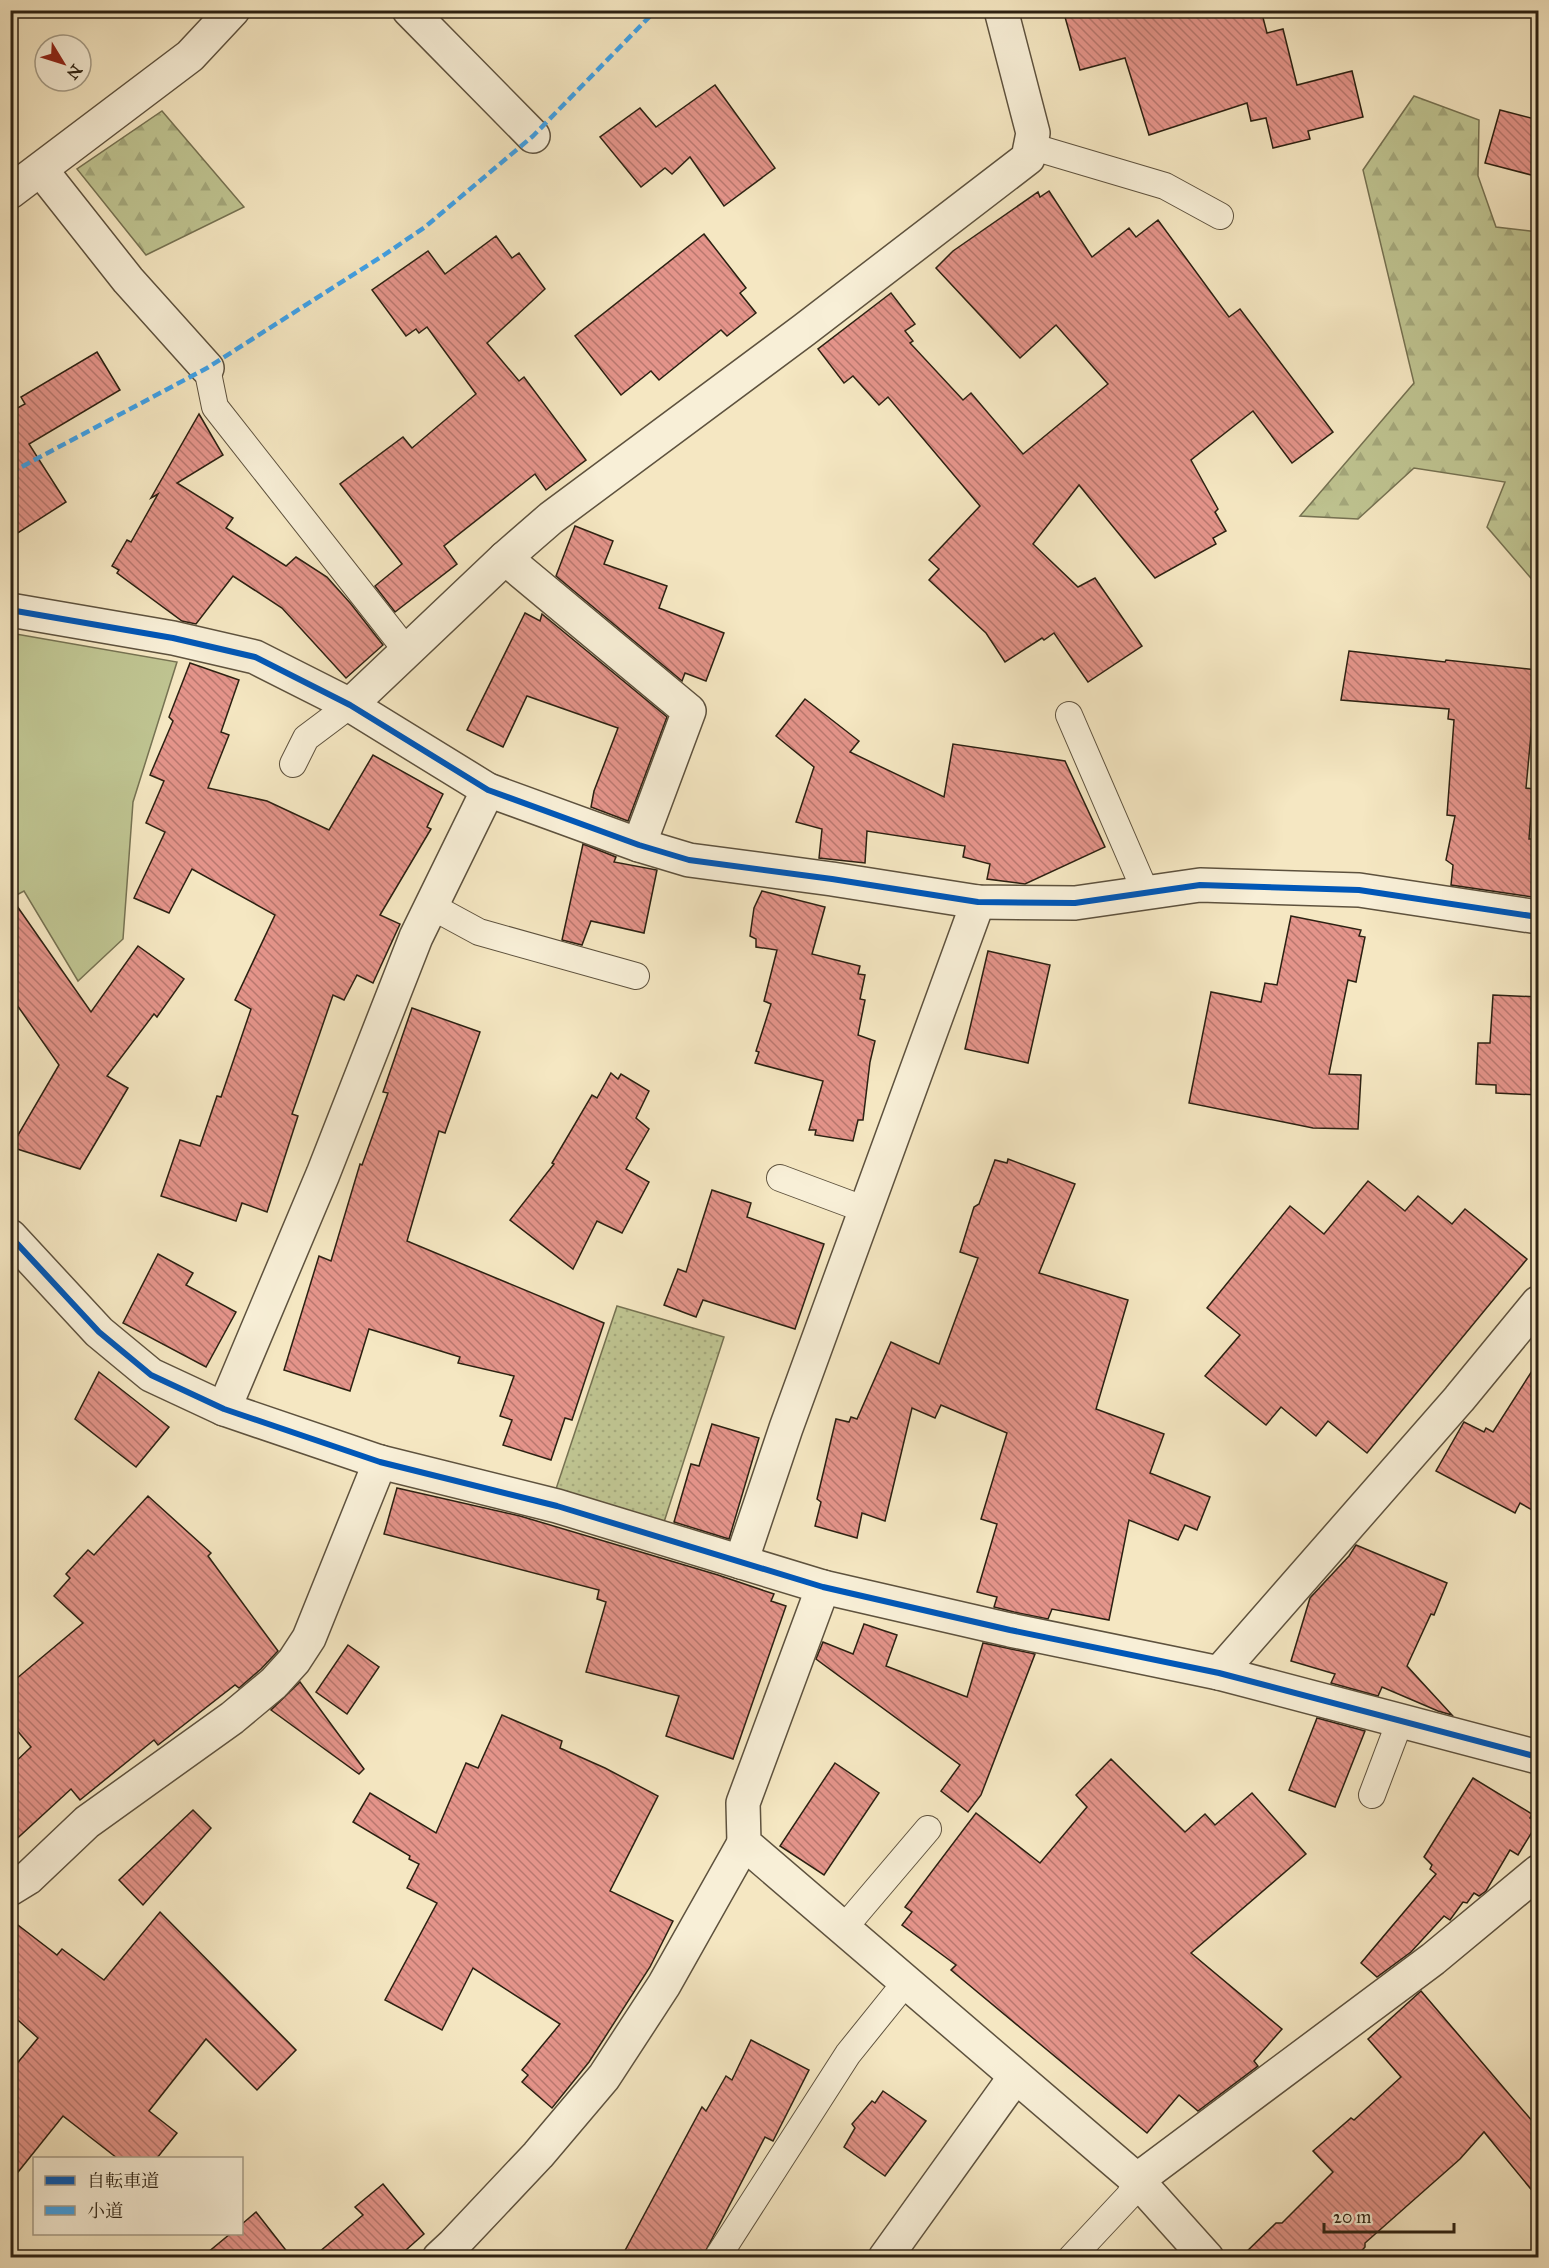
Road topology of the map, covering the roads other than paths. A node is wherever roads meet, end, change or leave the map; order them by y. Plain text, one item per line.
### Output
1 (233, 10) edge
2 (409, 10) edge
3 (1001, 10) edge
4 (533, 136) dead end
5 (1030, 146) junction
6 (41, 170) junction
7 (10, 192) edge
8 (1220, 216) dead end
9 (207, 368) joint
10 (505, 558) junction
11 (10, 610) edge
12 (407, 651) junction
13 (350, 705) junction
14 (1069, 715) dead end
15 (293, 764) dead end
16 (488, 790) junction
17 (639, 845) junction
18 (1146, 892) junction
19 (978, 902) junction
20 (431, 906) junction
21 (1539, 917) edge
22 (636, 976) dead end
23 (780, 1178) dead end
24 (866, 1210) junction
25 (10, 1236) edge
26 (1539, 1303) edge
27 (224, 1409) junction
28 (380, 1462) junction
29 (741, 1562) junction
30 (823, 1587) junction
31 (1219, 1673) junction
32 (1400, 1721) junction
33 (1539, 1757) edge
34 (1372, 1794) dead end
35 (928, 1829) dead end
36 (744, 1843) junction
37 (1539, 1872) edge
38 (10, 1888) edge
39 (843, 1929) junction
40 (906, 1982) junction
41 (1016, 2077) junction
42 (1137, 2180) junction
43 (451, 2253) edge
44 (717, 2258) edge
45 (885, 2258) edge
46 (1071, 2258) edge
47 (1207, 2258) edge

1 - 6 street
2 - 4 street
3 - 5 street
5 - 8 lane
5 - 10 street
6 - 7 street
6 - 9 street
9 - 12 lane
10 - 12 street
10 - 17 street
11 - 13 street
12 - 13 street
13 - 15 lane
13 - 16 street
14 - 18 lane
16 - 17 street
16 - 20 street
17 - 19 street
18 - 19 street
18 - 21 street
19 - 24 street
20 - 22 lane
20 - 27 street
23 - 24 lane
24 - 29 street
25 - 27 street
26 - 31 street
27 - 28 street
28 - 29 street
28 - 38 street
29 - 30 street
30 - 31 street
30 - 36 street
31 - 32 street
32 - 33 street
32 - 34 lane
35 - 39 lane
36 - 39 street
36 - 43 street
37 - 42 street
39 - 40 street
40 - 41 street
40 - 44 lane
41 - 42 street
41 - 45 street
42 - 46 lane
42 - 47 street

